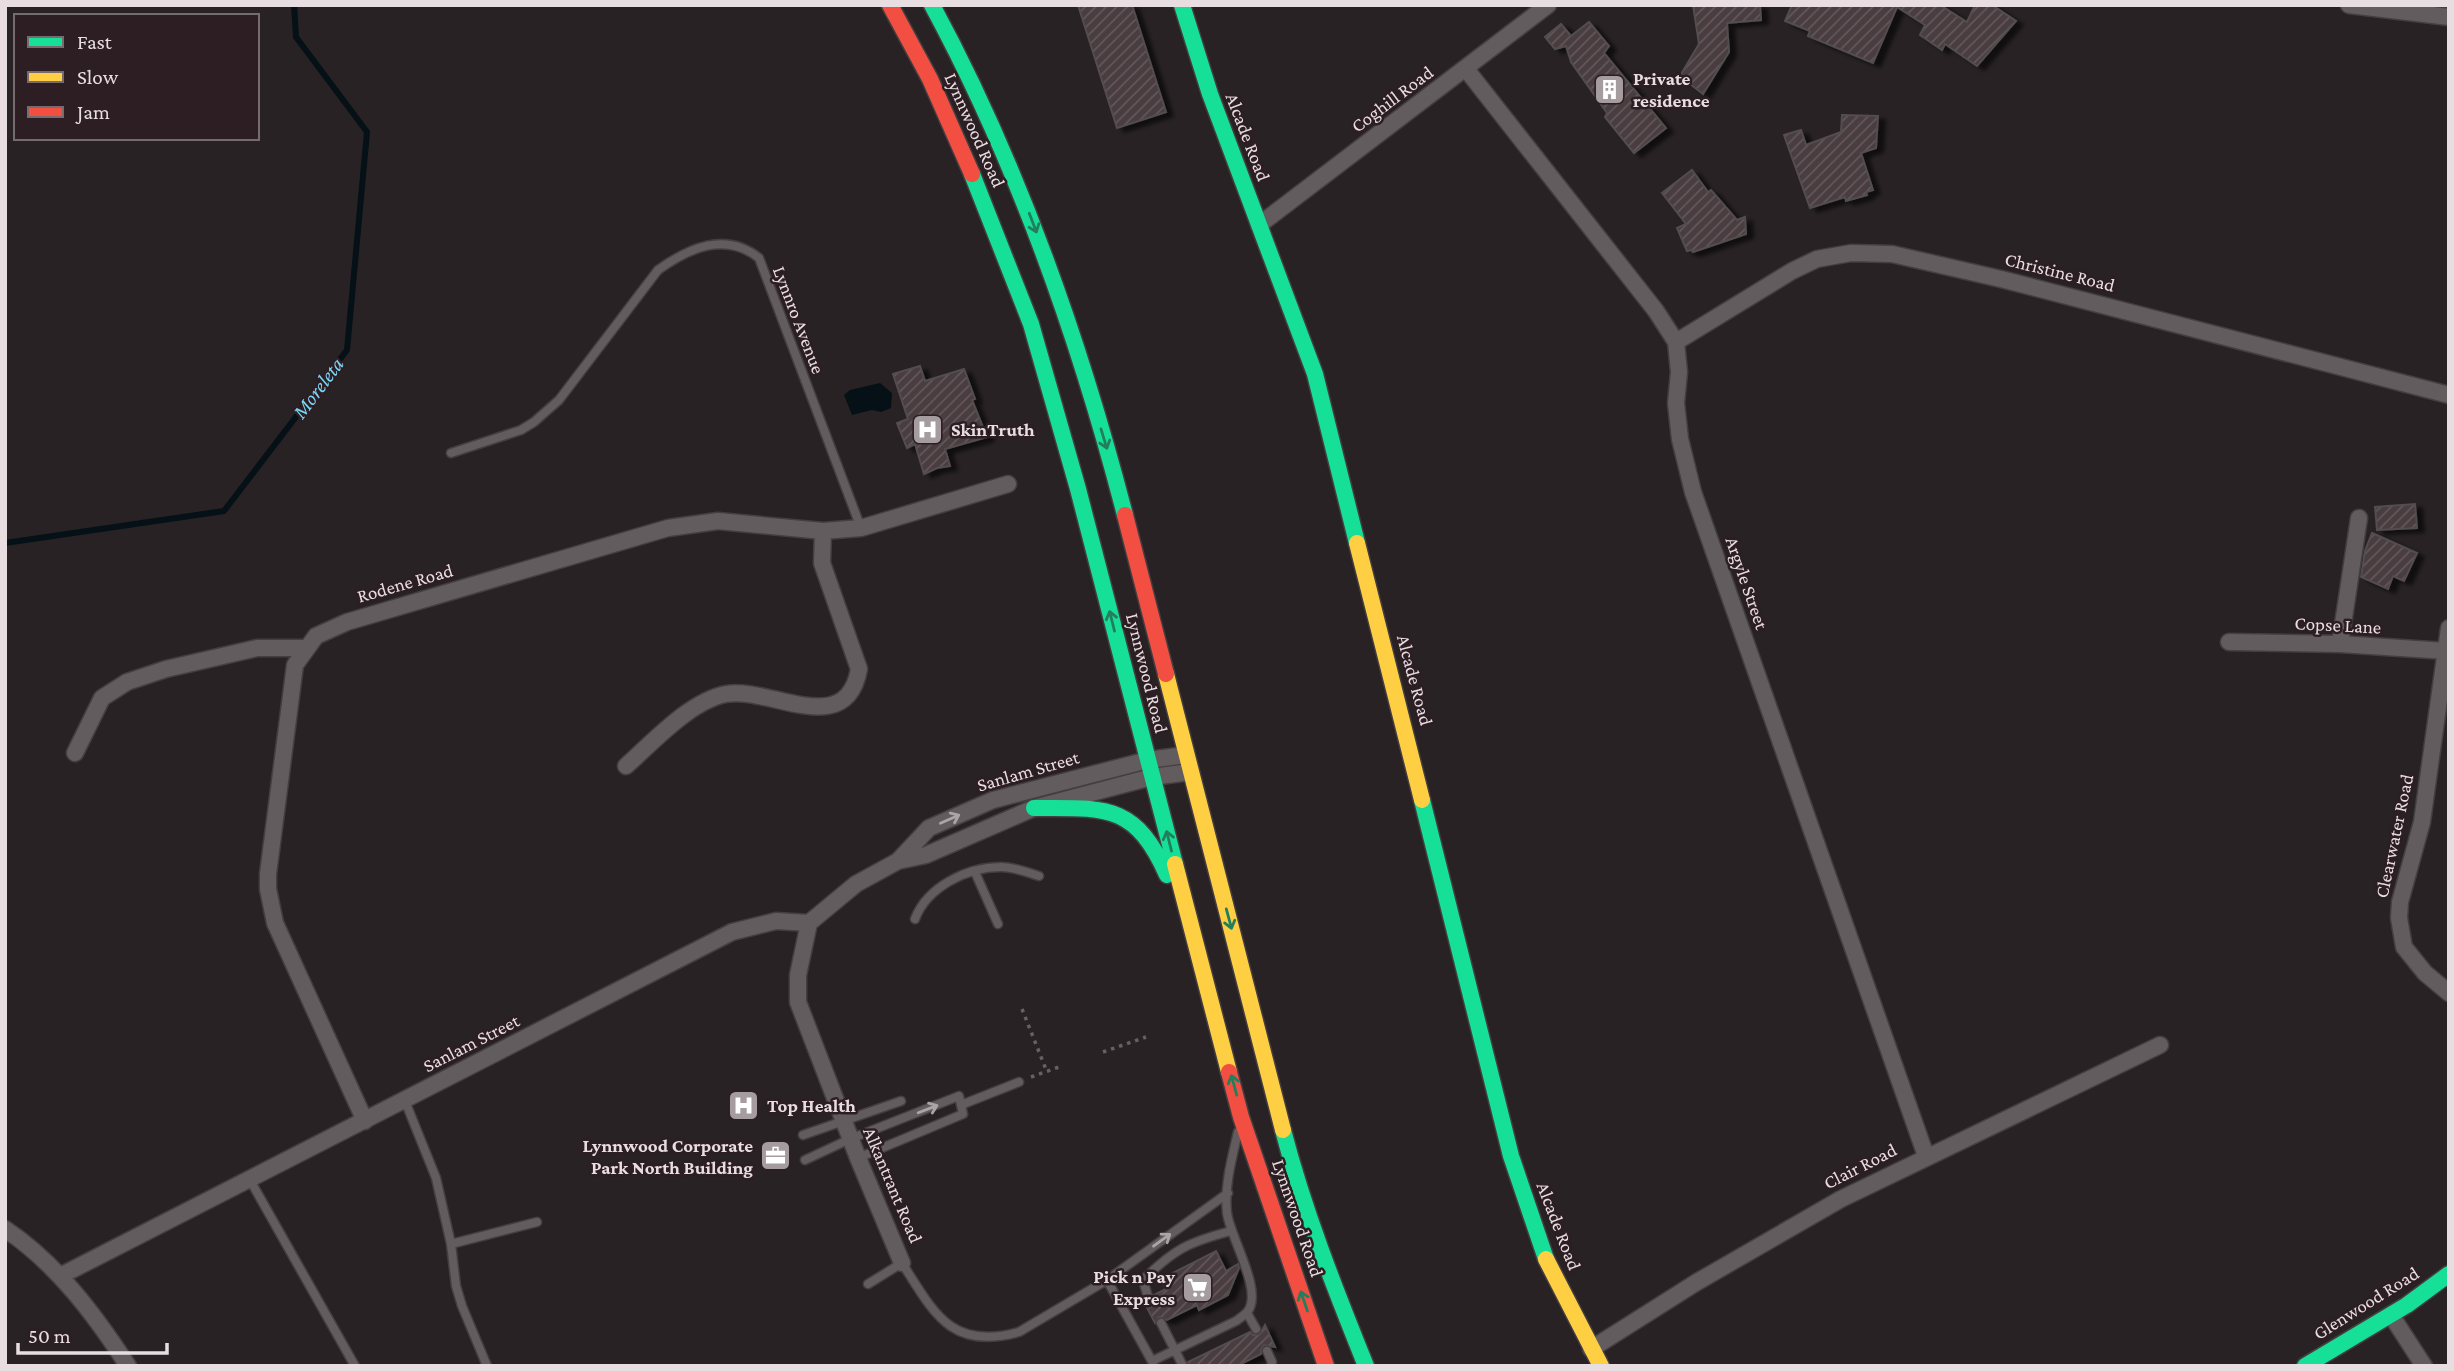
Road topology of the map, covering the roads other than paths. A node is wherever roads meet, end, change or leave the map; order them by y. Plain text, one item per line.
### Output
1 (890, 5) edge
2 (932, 5) edge
3 (1182, 5) edge
4 (1548, 5) edge
5 (2349, 5) edge
6 (2449, 17) edge
7 (1466, 69) junction
8 (1259, 225) junction
9 (1676, 342) junction
10 (2449, 395) edge
11 (451, 453) dead end
12 (1008, 484) dead end
13 (2359, 518) dead end
14 (861, 528) junction
15 (823, 531) junction
16 (2449, 628) edge
17 (2229, 642) dead end
18 (2340, 644) junction
19 (306, 648) junction
20 (2446, 651) junction
21 (75, 753) dead end
22 (1186, 755) junction
23 (1148, 760) junction
24 (626, 766) dead end
25 (1190, 772) junction
26 (1152, 777) junction
27 (1034, 808) junction
28 (898, 861) junction
29 (975, 872) junction
30 (1039, 876) dead end
31 (1187, 913) junction
32 (915, 919) dead end
33 (809, 923) junction
34 (998, 924) dead end
35 (2449, 993) edge
36 (2161, 1045) dead end
37 (1019, 1082) road end
38 (405, 1101) junction
39 (901, 1101) dead end
40 (961, 1105) junction
41 (907, 1117) junction
42 (1241, 1117) junction
43 (365, 1121) junction
44 (843, 1121) junction
45 (803, 1135) dead end
46 (914, 1135) junction
47 (850, 1139) junction
48 (1926, 1156) junction
49 (858, 1158) junction
50 (805, 1160) dead end
51 (250, 1180) junction
52 (1228, 1194) junction
53 (537, 1222) dead end
54 (5, 1229) edge
55 (1231, 1231) junction
56 (451, 1244) junction
57 (902, 1263) junction
58 (2449, 1274) edge
59 (60, 1276) junction
60 (1107, 1280) junction
61 (868, 1284) dead end
62 (1148, 1297) dead end
63 (1247, 1313) junction
64 (2391, 1315) junction
65 (1161, 1323) dead end
66 (1255, 1329) dead end
67 (1591, 1349) junction
68 (1174, 1350) junction
69 (1267, 1351) dead end
70 (1153, 1364) edge
71 (128, 1366) edge
72 (355, 1366) edge
73 (487, 1366) edge
74 (1182, 1366) edge
75 (1270, 1366) edge
76 (1326, 1366) edge
77 (1366, 1366) edge
78 (1601, 1366) edge
79 (2305, 1366) edge
80 (2424, 1366) edge

23 -> 1 main road, Lynnwood Road
2 -> 22 main road, Lynnwood Road
3 - 8 main road, Alcade Road
4 - 7 street, Coghill Road
5 - 6 street
7 - 8 street, Coghill Road
7 - 9 street, Argyle Street
8 - 67 main road, Alcade Road
9 - 10 street, Christine Road
9 - 48 street, Argyle Street
11 - 14 lane, Lynnro Avenue
12 - 14 street, Rodene Road
13 - 18 street
14 - 15 street, Rodene Road
15 - 19 street, Rodene Road
15 - 24 street
16 - 20 street, Clearwater Road
17 - 18 street, Copse Lane
18 - 20 street, Copse Lane
19 - 21 street
19 - 43 street
20 - 35 street, Clearwater Road
22 - 23 street, Sanlam Street
22 - 25 main road, Lynnwood Road
23 - 26 main road, Lynnwood Road
28 -> 23 street, Sanlam Street
25 - 26 street, Sanlam Street
25 -> 77 main road, Lynnwood Road
26 - 27 street, Sanlam Street
31 -> 26 main road, Lynnwood Road
27 - 28 street, Sanlam Street
27 - 31 main road
28 - 33 street, Sanlam Street
29 - 30 lane
29 - 32 lane
29 - 34 lane
42 -> 31 main road, Lynnwood Road
33 - 38 street, Sanlam Street
33 - 44 street, Alkantrant Road
36 - 48 street, Clair Road
37 - 40 lane
38 - 43 street, Sanlam Street
38 - 56 lane
39 - 44 lane
41 -> 40 lane
40 - 46 lane
41 - 46 lane
41 - 47 lane
42 - 52 lane
76 -> 42 main road, Lynnwood Road
43 - 51 street, Sanlam Street
44 - 45 lane
44 - 47 street, Alkantrant Road
46 - 49 lane
47 - 49 street, Alkantrant Road
47 - 50 lane
48 - 67 street, Clair Road
49 - 57 street, Alkantrant Road
51 - 59 street, Sanlam Street
51 - 72 lane
52 - 55 lane
60 -> 52 lane
53 - 56 lane
54 - 59 street
55 - 62 lane
55 - 63 lane
56 - 73 lane
57 - 60 lane
57 - 61 lane
58 - 64 main road, Glenwood Road
59 - 71 street
60 - 70 lane
63 - 66 lane
63 - 68 lane
64 - 79 main road, Glenwood Road
64 - 80 street
65 - 68 lane
67 - 78 main road, Alcade Road
68 - 70 lane
68 - 74 lane
69 - 75 lane

